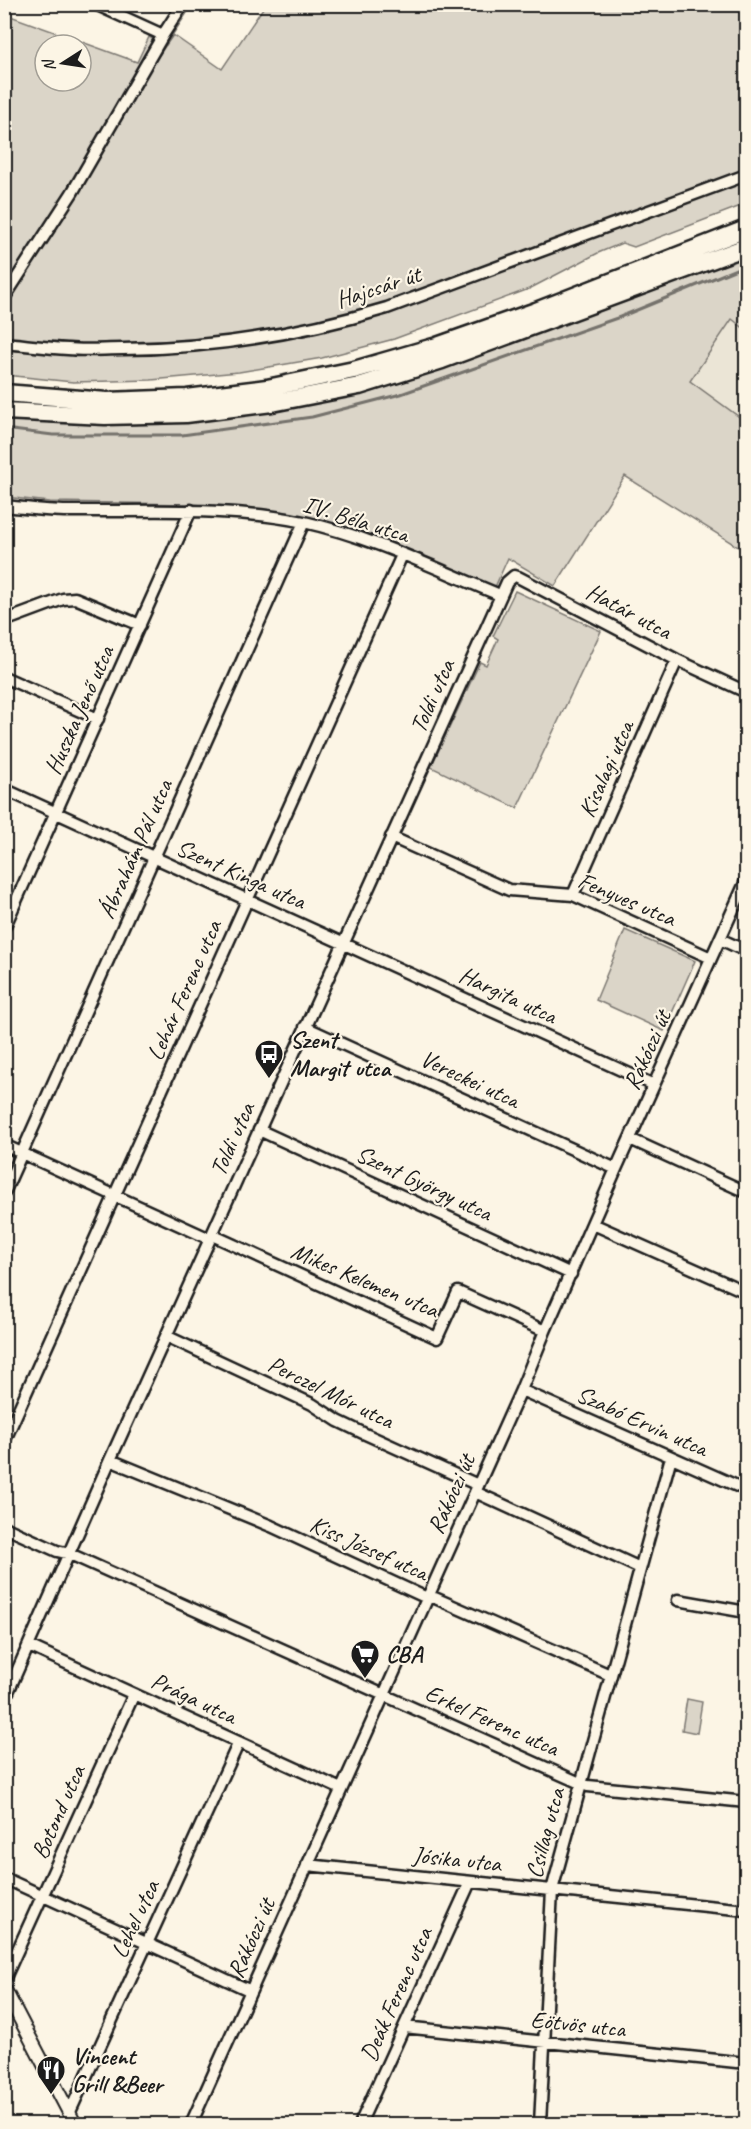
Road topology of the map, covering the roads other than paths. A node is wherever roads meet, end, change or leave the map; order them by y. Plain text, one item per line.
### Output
1 (95, 4) edge
2 (183, 4) edge
3 (163, 35) junction
4 (747, 175) edge
5 (747, 229) edge
6 (747, 247) edge
7 (4, 298) edge
8 (4, 343) edge
9 (4, 393) edge
10 (4, 411) edge
11 (4, 506) edge
12 (191, 510) junction
13 (304, 522) junction
14 (402, 555) junction
15 (500, 596) junction
16 (4, 621) edge
17 (140, 625) junction
18 (677, 660) junction
19 (4, 677) edge
20 (747, 692) edge
21 (98, 719) junction
22 (4, 789) edge
23 (56, 813) junction
24 (391, 837) junction
25 (154, 857) junction
26 (747, 881) edge
27 (573, 895) junction
28 (247, 901) junction
29 (9, 904) edge
30 (4, 928) edge
31 (720, 939) junction
32 (344, 942) junction
33 (747, 951) edge
34 (711, 958) junction
35 (305, 1027) junction
36 (654, 1085) junction
37 (259, 1130) junction
38 (630, 1139) junction
39 (4, 1145) edge
40 (22, 1153) junction
41 (616, 1169) junction
42 (4, 1192) edge
43 (747, 1192) edge
44 (116, 1196) junction
45 (593, 1224) junction
46 (211, 1237) junction
47 (571, 1274) junction
48 (747, 1292) edge
49 (545, 1331) junction
50 (166, 1336) junction
51 (521, 1390) junction
52 (4, 1442) edge
53 (671, 1457) junction
54 (110, 1460) junction
55 (477, 1489) junction
56 (747, 1490) edge
57 (4, 1527) edge
58 (70, 1554) junction
59 (640, 1568) junction
60 (427, 1598) junction
61 (678, 1600) dead end
62 (747, 1612) edge
63 (29, 1646) junction
64 (610, 1675) junction
65 (134, 1694) junction
66 (383, 1694) junction
67 (4, 1701) edge
68 (239, 1742) junction
69 (580, 1783) junction
70 (341, 1789) junction
71 (747, 1802) edge
72 (307, 1865) junction
73 (4, 1878) edge
74 (470, 1882) junction
75 (552, 1890) junction
76 (43, 1896) junction
77 (747, 1911) edge
78 (147, 1943) junction
79 (4, 1980) edge
80 (4, 1988) edge
81 (251, 1991) junction
82 (404, 2027) junction
83 (544, 2042) junction
84 (747, 2063) edge
85 (72, 2119) edge
86 (191, 2124) edge
87 (360, 2124) edge
88 (540, 2124) edge

1 - 3 street
2 - 3 street
3 - 7 street
4 - 8 street, Hajcsár út
5 - 9 highway
6 - 10 highway
11 - 12 street, IV. Béla utca
12 - 13 street, IV. Béla utca
12 - 17 street, Huszka Jenő utca
13 - 14 street, IV. Béla utca
13 - 25 street, Ábrahám Pál utca
14 - 15 street, IV. Béla utca
14 - 28 street, Lehár Ferenc utca
15 - 18 street, Határ utca
15 - 24 street, Toldi utca
16 - 17 street
17 - 21 street, Huszka Jenő utca
18 - 20 street, Határ utca
18 - 27 street, Kisalagi utca
19 - 21 street
21 - 23 street, Huszka Jenő utca
22 - 23 street, Szent Kinga utca
23 - 25 street, Szent Kinga utca
23 - 29 street, Huszka Jenő utca
24 - 27 street, Fenyves utca
24 - 32 street, Toldi utca
25 - 28 street, Szent Kinga utca
25 - 40 street, Ábrahám Pál utca
26 - 31 street, Rákóczi út
27 - 34 street, Fenyves utca
28 - 32 street, Szent Kinga utca
28 - 44 street, Lehár Ferenc utca
29 - 30 street, Huszka Jenő utca
31 - 33 street
31 - 34 street, Rákóczi út
32 - 35 street, Toldi utca
32 - 36 street, Hargita utca
34 - 36 street, Rákóczi út
35 - 37 street, Toldi utca
35 - 41 street, Vereckei utca
36 - 38 street, Rákóczi út
37 - 46 street, Toldi utca
37 - 47 street, Szent György utca
38 - 41 street, Rákóczi út
38 - 43 street
39 - 40 street
40 - 42 street, Ábrahám Pál utca
40 - 44 street
41 - 45 street, Rákóczi út
44 - 46 street
44 - 52 street, Lehár Ferenc utca
45 - 47 street, Rákóczi út
45 - 48 street
46 - 49 street, Mikes Kelemen utca
46 - 50 street, Toldi utca
47 - 49 street, Rákóczi út
49 - 51 street, Rákóczi út
50 - 54 street, Toldi utca
50 - 55 street, Perczel Mór utca
51 - 53 street, Szabó Ervin utca
51 - 55 street, Rákóczi út
53 - 56 street, Szabó Ervin utca
53 - 59 street, Csillag utca
54 - 58 street, Toldi utca
54 - 60 street, Kiss József utca
55 - 59 street, Perczel Mór utca
55 - 60 street, Rákóczi út
57 - 58 street, Erkel Ferenc utca
58 - 63 street, Toldi utca
58 - 66 street, Erkel Ferenc utca
59 - 64 street, Csillag utca
60 - 64 street, Kiss József utca
60 - 66 street, Rákóczi út
61 - 62 street
63 - 65 street, Prága utca
63 - 67 street, Toldi utca
64 - 69 street, Csillag utca
65 - 68 street, Prága utca
65 - 76 street, Botond utca
66 - 69 street, Erkel Ferenc utca
66 - 70 street, Rákóczi út
68 - 70 street, Prága utca
68 - 78 street, Lehel utca
69 - 71 street, Erkel Ferenc utca
69 - 75 street, Csillag utca
70 - 72 street, Rákóczi út
72 - 74 street, Jósika utca
72 - 81 street, Rákóczi út
73 - 76 street
74 - 75 street, Jósika utca
74 - 82 street, Deák Ferenc utca
75 - 77 street, Jósika utca
75 - 83 street, Csillag utca
76 - 78 street
76 - 79 street, Botond utca
78 - 81 street
78 - 85 street, Lehel utca
80 - 85 street
81 - 86 street, Rákóczi út
82 - 83 street, Eötvös utca
82 - 87 street, Deák Ferenc utca
83 - 84 street, Eötvös utca
83 - 88 street, Csillag utca

